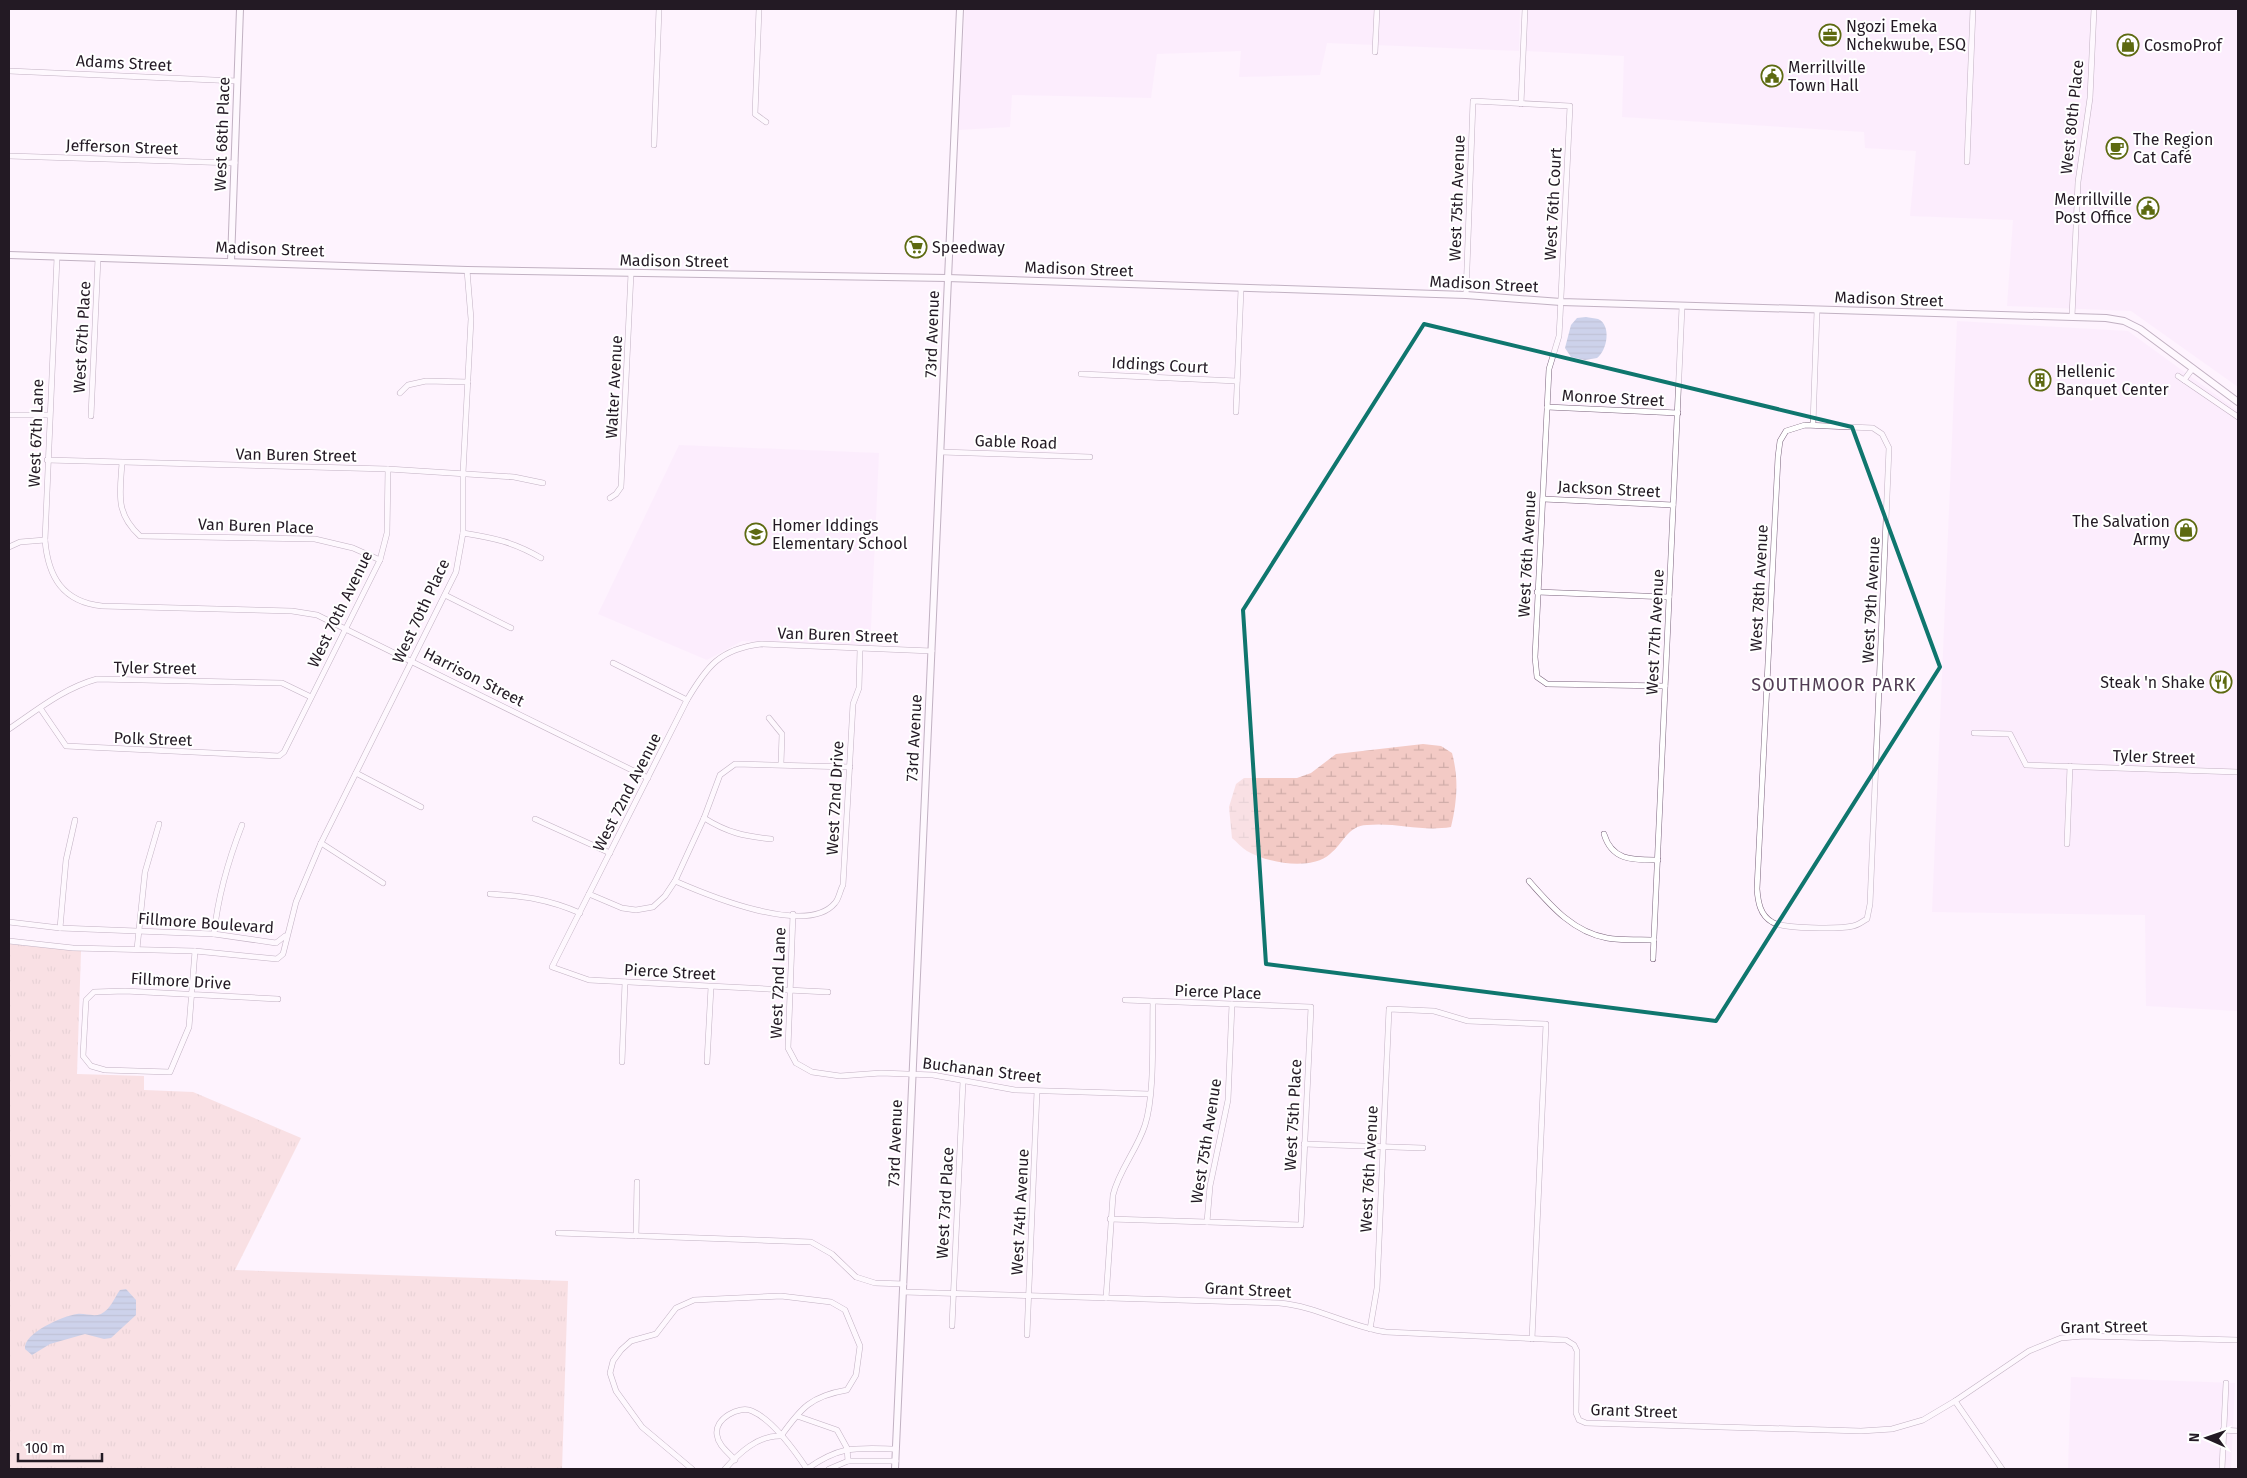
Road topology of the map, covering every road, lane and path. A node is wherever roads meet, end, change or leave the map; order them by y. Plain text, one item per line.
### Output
1 (240, 9) edge
2 (660, 9) edge
3 (759, 9) edge
4 (960, 9) edge
5 (1377, 9) edge
6 (1525, 9) edge
7 (1973, 9) edge
8 (2094, 9) edge
9 (1375, 52) dead end
10 (9, 71) edge
11 (237, 81) junction
12 (1521, 104) junction
13 (766, 122) dead end
14 (654, 145) dead end
15 (9, 156) edge
16 (1967, 162) dead end
17 (235, 163) junction
18 (9, 255) edge
19 (56, 257) junction
20 (98, 258) junction
21 (231, 261) junction
22 (467, 270) junction
23 (631, 273) junction
24 (947, 278) junction
25 (1241, 289) junction
26 (1466, 296) junction
27 (1561, 302) junction
28 (1682, 306) junction
29 (1817, 311) junction
30 (2072, 317) junction
31 (2193, 368) junction
32 (1081, 374) dead end
33 (2178, 376) dead end
34 (2184, 380) junction
35 (1237, 381) junction
36 (468, 382) junction
37 (400, 393) dead end
38 (2238, 402) edge
39 (1547, 407) junction
40 (1236, 412) dead end
41 (1678, 413) junction
42 (9, 414) edge
43 (49, 415) junction
44 (91, 416) dead end
45 (2238, 417) edge
46 (1813, 424) junction
47 (940, 452) junction
48 (1090, 457) dead end
49 (48, 460) junction
50 (122, 463) junction
51 (388, 469) junction
52 (463, 473) junction
53 (543, 483) dead end
54 (610, 498) dead end
55 (1543, 499) junction
56 (1674, 505) junction
57 (463, 533) junction
58 (44, 540) junction
59 (9, 547) edge
60 (541, 558) dead end
61 (380, 560) junction
62 (1537, 592) junction
63 (445, 594) junction
64 (1669, 597) junction
65 (75, 600) joint
66 (346, 627) junction
67 (511, 628) dead end
68 (744, 646) joint
69 (860, 649) junction
70 (932, 651) junction
71 (412, 660) junction
72 (613, 663) dead end
73 (1665, 686) junction
74 (311, 697) junction
75 (687, 700) junction
76 (40, 708) junction
77 (769, 718) dead end
78 (9, 729) edge
79 (1974, 733) dead end
80 (284, 752) joint
81 (781, 764) junction
82 (2070, 766) junction
83 (850, 767) junction
84 (2238, 772) edge
85 (356, 773) junction
86 (648, 778) junction
87 (421, 806) dead end
88 (704, 818) junction
89 (535, 819) dead end
90 (75, 820) dead end
91 (159, 824) dead end
92 (242, 825) dead end
93 (1604, 834) dead end
94 (772, 839) dead end
95 (321, 843) junction
96 (2067, 844) dead end
97 (610, 853) junction
98 (1658, 860) junction
99 (675, 881) junction
100 (1529, 881) dead end
101 (383, 883) dead end
102 (490, 894) dead end
103 (589, 894) junction
104 (580, 913) junction
105 (793, 914) junction
106 (1764, 914) joint
107 (9, 922) edge
108 (60, 928) junction
109 (138, 931) junction
110 (214, 934) junction
111 (286, 936) junction
112 (9, 940) edge
113 (1654, 940) junction
114 (137, 949) junction
115 (195, 951) junction
116 (1653, 959) dead end
117 (552, 967) joint
118 (625, 982) junction
119 (710, 986) junction
120 (790, 989) junction
121 (828, 992) dead end
122 (193, 994) junction
123 (278, 999) dead end
124 (1125, 1000) dead end
125 (1153, 1002) junction
126 (1232, 1004) junction
127 (1311, 1006) joint
128 (622, 1062) dead end
129 (707, 1062) dead end
130 (812, 1072) joint
131 (911, 1074) junction
132 (963, 1081) junction
133 (1038, 1090) junction
134 (1149, 1094) junction
135 (1304, 1144) junction
136 (1383, 1146) junction
137 (1423, 1148) dead end
138 (637, 1182) dead end
139 (1110, 1219) junction
140 (1207, 1222) junction
141 (558, 1234) dead end
142 (636, 1236) junction
143 (904, 1284) junction
144 (903, 1292) junction
145 (953, 1293) junction
146 (1028, 1296) junction
147 (1106, 1298) junction
148 (952, 1326) dead end
149 (1370, 1329) junction
150 (1027, 1334) dead end
151 (1532, 1339) junction
152 (2238, 1340) edge
153 (2226, 1383) dead end
154 (1956, 1401) junction
155 (797, 1416) junction
156 (2224, 1430) junction
157 (2238, 1431) edge
158 (781, 1436) junction
159 (847, 1448) junction
160 (896, 1449) junction
161 (734, 1460) junction
162 (848, 1461) junction
163 (896, 1461) junction
164 (692, 1469) edge
165 (725, 1469) edge
166 (807, 1469) edge
167 (829, 1469) edge
168 (895, 1469) edge
169 (2002, 1469) edge
170 (2222, 1469) edge

1 - 11 street, West 68th Place
2 - 14 street
3 - 13 street
4 - 24 street, 73rd Avenue
5 - 9 street
6 - 12 street
7 - 16 street
8 - 30 street, West 80th Place
10 - 11 street, Adams Street
11 - 17 street, West 68th Place
12 - 26 street, West 75th Avenue
12 - 27 street, West 76th Court
15 - 17 street, Jefferson Street
17 - 21 street, West 68th Place
18 - 19 street, Madison Street
19 - 20 street, Madison Street
19 - 43 street, West 67th Lane
20 - 21 street, Madison Street
20 - 44 street, West 67th Place
21 - 22 street, Madison Street
22 - 23 street, Madison Street
22 - 36 street, West 70th Place
23 - 24 street, Madison Street
23 - 54 street, Walter Avenue
24 - 25 street, Madison Street
24 - 47 street, 73rd Avenue
25 - 26 street, Madison Street
25 - 35 street
26 - 27 street, Madison Street
27 - 28 street, Madison Street
27 - 39 street, West 76th Avenue
28 - 29 street, Madison Street
28 - 41 street, West 77th Avenue
29 - 30 street, Madison Street
29 - 46 street
30 - 31 street, Madison Street
31 - 34 street
31 - 38 street
32 - 35 street, Iddings Court
33 - 34 street
34 - 45 street
35 - 40 street
36 - 37 street
36 - 52 street, West 70th Place
39 - 41 street, Monroe Street
39 - 55 street, West 76th Avenue
41 - 56 street, West 77th Avenue
42 - 43 street
43 - 49 street, West 67th Lane
46 - 106 street, West 78th Avenue
46 - 106 street, West 79th Avenue
47 - 48 street, Gable Road
47 - 70 street, 73rd Avenue
49 - 50 street, Van Buren Street
49 - 58 street, West 67th Lane
50 - 51 street, Van Buren Street
50 - 61 street, Van Buren Place
51 - 52 street, Van Buren Street
51 - 61 street, West 70th Avenue
52 - 53 street, Van Buren Street
52 - 57 street, West 70th Place
55 - 56 street, Jackson Street
55 - 62 street, West 76th Avenue
56 - 64 street, West 77th Avenue
57 - 60 street
57 - 63 street, West 70th Place
58 - 59 street
58 - 65 street, West 67th Lane
61 - 66 street, West 70th Avenue
62 - 64 street
62 - 73 street, West 76th Avenue
63 - 67 street
63 - 71 street, West 70th Place
64 - 73 street, West 77th Avenue
65 - 66 street, Harrison Street
66 - 71 street, Harrison Street
66 - 74 street, West 70th Avenue
68 - 69 street, Van Buren Street
68 - 75 street, West 72nd Avenue
69 - 70 street, Van Buren Street
69 - 83 street, West 72nd Drive
70 - 131 street, 73rd Avenue
71 - 85 street, West 70th Place
71 - 86 street, Harrison Street
72 - 75 street
73 - 98 street, West 77th Avenue
74 - 76 street, Tyler Street
74 - 80 street, West 70th Avenue
75 - 86 street, West 72nd Avenue
76 - 78 street, Tyler Street
76 - 80 street, Polk Street
77 - 81 street
79 - 82 street, Tyler Street
81 - 83 street
81 - 88 street
82 - 84 street, Tyler Street
82 - 96 street
83 - 105 street, West 72nd Drive
85 - 87 street
85 - 95 street, West 70th Place
86 - 97 street, West 72nd Avenue
88 - 94 street
88 - 99 street
89 - 97 street
90 - 108 street
91 - 109 street
92 - 110 street
93 - 98 street
95 - 101 street
95 - 111 street, West 70th Place
97 - 103 street, West 72nd Avenue
98 - 113 street, West 77th Avenue
99 - 103 street
99 - 105 street
100 - 113 street
102 - 104 street
103 - 104 street, West 72nd Avenue
104 - 117 street, West 72nd Avenue
105 - 120 street, West 72nd Lane
107 - 108 street, Fillmore Boulevard
108 - 109 street, Fillmore Boulevard
109 - 110 street, Fillmore Boulevard
109 - 114 street
110 - 111 street, Fillmore Boulevard
111 - 115 street, Fillmore Boulevard
112 - 114 street, Fillmore Boulevard
113 - 116 street, West 77th Avenue
114 - 115 street, Fillmore Boulevard
115 - 122 street
117 - 118 street, Pierce Street
118 - 119 street, Pierce Street
118 - 128 street
119 - 120 street, Pierce Street
119 - 129 street
120 - 121 street, Pierce Street
120 - 130 street, West 72nd Lane
122 - 122 street, Fillmore Drive
122 - 123 street, Fillmore Drive
124 - 125 street, Pierce Place
125 - 126 street, Pierce Place
125 - 134 street
126 - 127 street, Pierce Place
126 - 140 street, West 75th Avenue
127 - 135 street, West 75th Place
130 - 131 street, Buchanan Street
131 - 132 street, Buchanan Street
131 - 143 street, 73rd Avenue
132 - 133 street, Buchanan Street
132 - 145 street, West 73rd Place
133 - 134 street, Buchanan Street
133 - 146 street, West 74th Avenue
134 - 139 street
135 - 136 street
135 - 140 street, West 75th Place
136 - 137 street
136 - 149 street, West 76th Avenue
136 - 151 street, West 76th Avenue
138 - 142 street
139 - 140 street
139 - 147 street
141 - 142 street
142 - 143 street
143 - 144 street, 73rd Avenue
144 - 145 street, Grant Street
144 - 160 street, 73rd Avenue
145 - 146 street, Grant Street
145 - 148 street, West 73rd Place
146 - 147 street, Grant Street
146 - 150 street, West 74th Avenue
147 - 149 street, Grant Street
149 - 151 street, Grant Street
151 - 154 street, Grant Street
152 - 154 street, Grant Street
153 - 156 street
154 - 169 street
155 - 158 street
155 - 159 street
155 - 164 street
156 - 157 street
156 - 170 street
158 - 161 street
158 - 161 street
158 - 166 street
159 - 160 street
159 - 162 street
159 - 166 street
160 - 163 street, 73rd Avenue
161 - 165 street
162 - 163 street
162 - 167 street
163 - 168 street, 73rd Avenue

